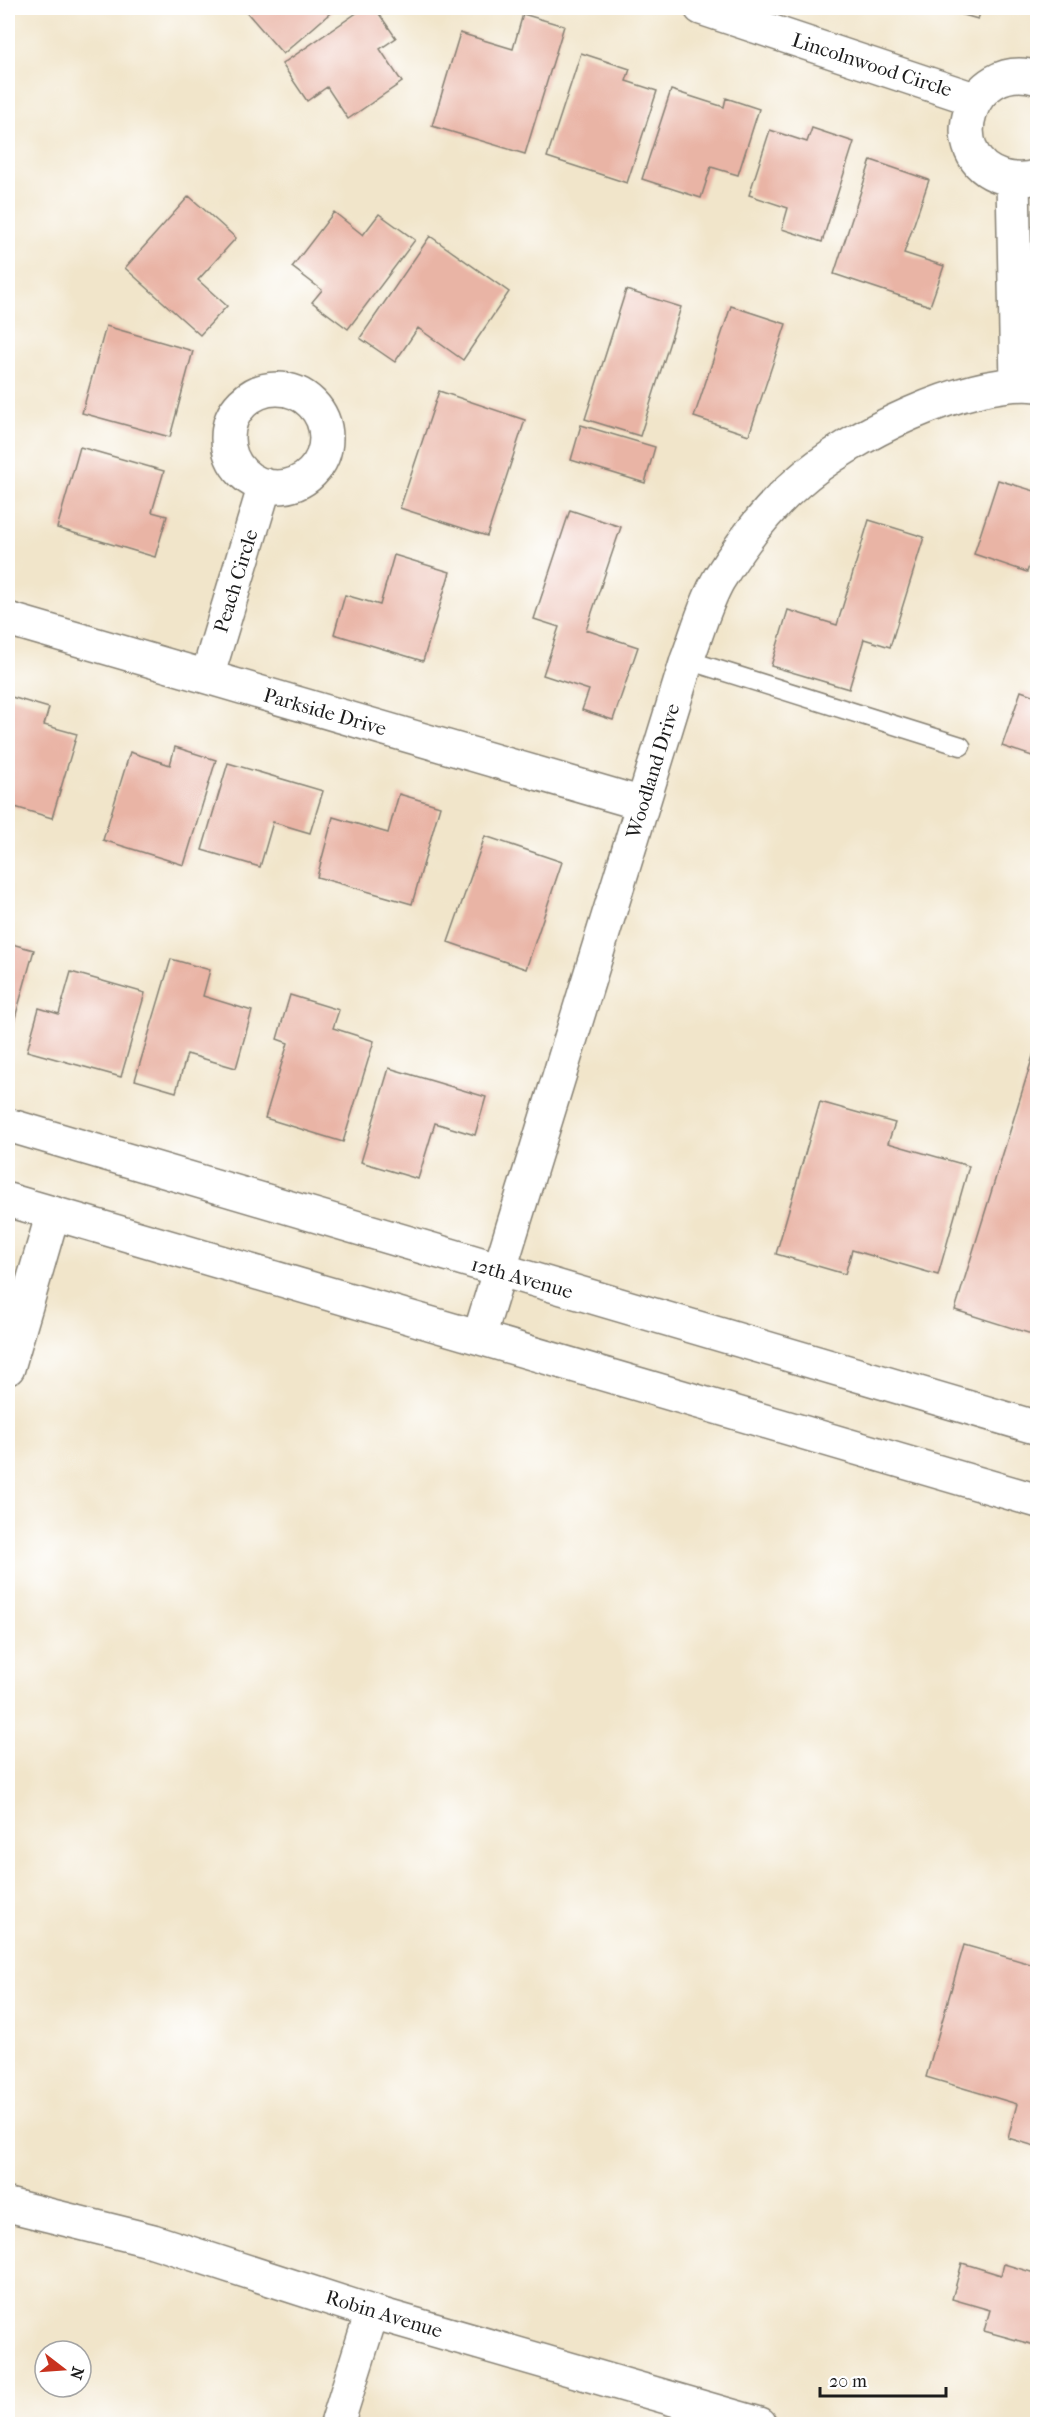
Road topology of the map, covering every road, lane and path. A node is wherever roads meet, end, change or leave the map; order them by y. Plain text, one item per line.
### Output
1 (701, 8) edge
2 (1038, 78) edge
3 (975, 99) junction
4 (1025, 178) edge
5 (1028, 384) edge
6 (265, 485) dead end
7 (8, 619) edge
8 (687, 660) junction
9 (207, 677) junction
10 (962, 746) dead end
11 (643, 804) junction
12 (8, 1125) edge
13 (8, 1200) edge
14 (53, 1213) junction
15 (499, 1271) junction
16 (479, 1337) junction
17 (8, 1368) edge
18 (1038, 1428) edge
19 (1038, 1501) edge
20 (8, 2205) edge
21 (372, 2312) junction
22 (337, 2424) edge
23 (760, 2424) edge

1 - 3 street, Lincolnwood Circle
2 - 3 street, Lincolnwood Circle
3 - 4 street, Lincolnwood Circle
4 - 5 street, Lincolnwood Circle
5 - 8 street, Woodland Drive
6 - 9 street, Peach Circle
7 - 9 street, Parkside Drive
8 - 10 lane
8 - 11 street, Woodland Drive
9 - 11 street, Parkside Drive
11 - 15 street, Woodland Drive
12 - 15 street, 12th Avenue
13 - 14 street
14 - 16 street
14 - 17 street
15 - 16 street, Woodland Drive
15 - 18 street, 12th Avenue
16 - 19 street
20 - 21 street, Robin Avenue
21 - 22 street
21 - 23 street, Robin Avenue

